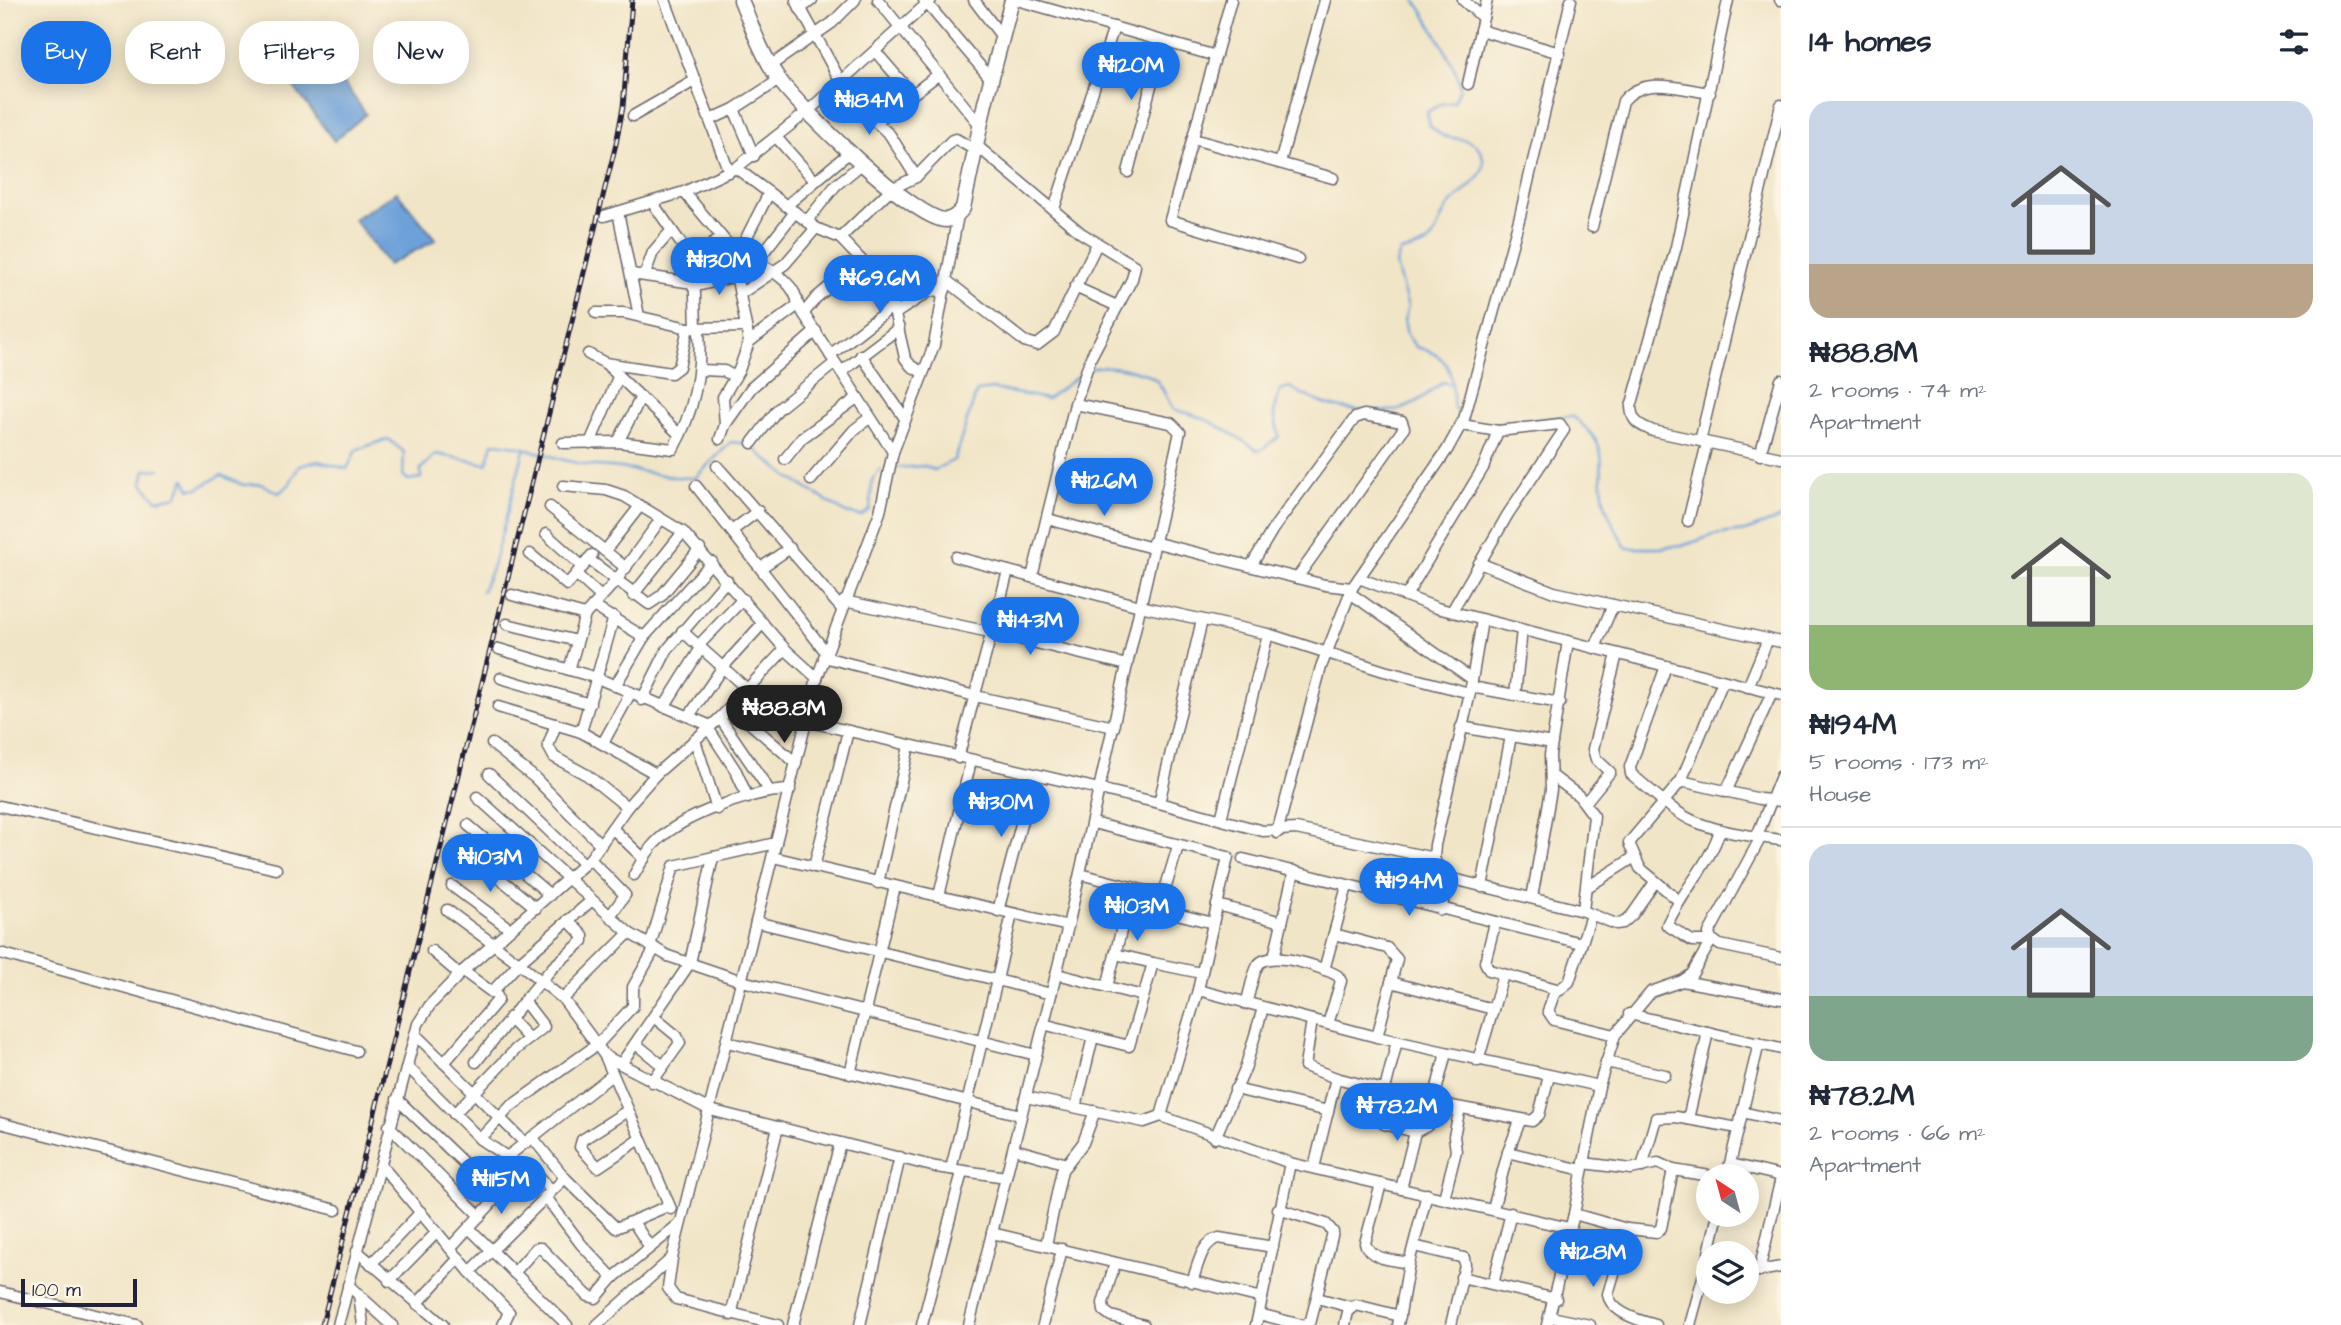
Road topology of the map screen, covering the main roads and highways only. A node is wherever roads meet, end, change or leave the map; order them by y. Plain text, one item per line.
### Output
1 (741, 0) edge
2 (1014, 0) edge

1 - 2 main road

